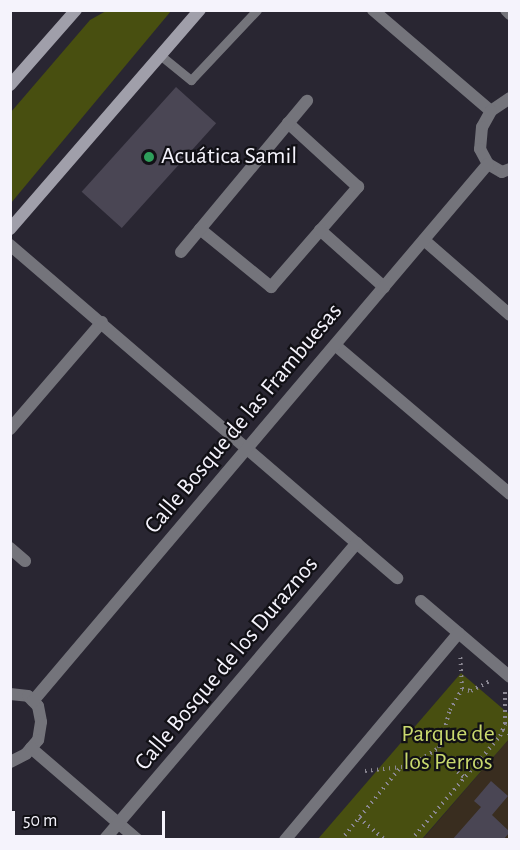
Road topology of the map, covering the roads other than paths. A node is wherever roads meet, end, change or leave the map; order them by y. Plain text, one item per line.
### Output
1 (76, 10) edge
2 (257, 10) edge
3 (373, 10) edge
4 (506, 10) edge
5 (196, 13) edge
6 (510, 14) edge
7 (160, 55) junction
8 (10, 85) edge
9 (510, 98) edge
10 (307, 101) dead end
11 (491, 111) junction
12 (288, 123) junction
13 (488, 164) junction
14 (510, 169) edge
15 (10, 229) edge
16 (200, 229) junction
17 (320, 230) junction
18 (424, 240) junction
19 (10, 245) edge
20 (181, 252) dead end
21 (384, 287) junction
22 (510, 315) edge
23 (102, 322) junction
24 (335, 345) junction
25 (10, 429) edge
26 (247, 448) junction
27 (510, 494) edge
28 (357, 543) junction
29 (10, 548) edge
30 (25, 561) dead end
31 (397, 578) dead end
32 (421, 601) dead end
33 (459, 633) junction
34 (507, 675) edge
35 (10, 694) edge
36 (33, 701) junction
37 (31, 748) junction
38 (10, 762) edge
39 (118, 823) junction
40 (104, 840) edge
41 (138, 840) edge
42 (285, 840) edge

1 - 8 main road
2 - 7 lane
3 - 11 street
4 - 6 street
5 - 7 main road
7 - 15 main road
9 - 11 street
10 - 12 street
11 - 13 street
12 - 16 street
12 - 17 street
13 - 14 street
13 - 18 street, Calle Bosque de las Frambuesas
16 - 17 street
16 - 20 street
17 - 21 street
18 - 21 street, Calle Bosque de las Frambuesas
18 - 22 street
19 - 23 street
21 - 24 street, Calle Bosque de las Frambuesas
23 - 25 street
23 - 26 street
24 - 26 street, Calle Bosque de las Frambuesas
24 - 27 street
26 - 28 street
26 - 36 street, Calle Bosque de las Frambuesas
28 - 31 street
28 - 39 street, Calle Bosque de los Duraznos
29 - 30 street
32 - 33 street
33 - 34 street
33 - 42 street
35 - 36 street
36 - 37 street
37 - 38 street
37 - 39 street
39 - 40 street, Calle Bosque de los Duraznos
39 - 41 street

